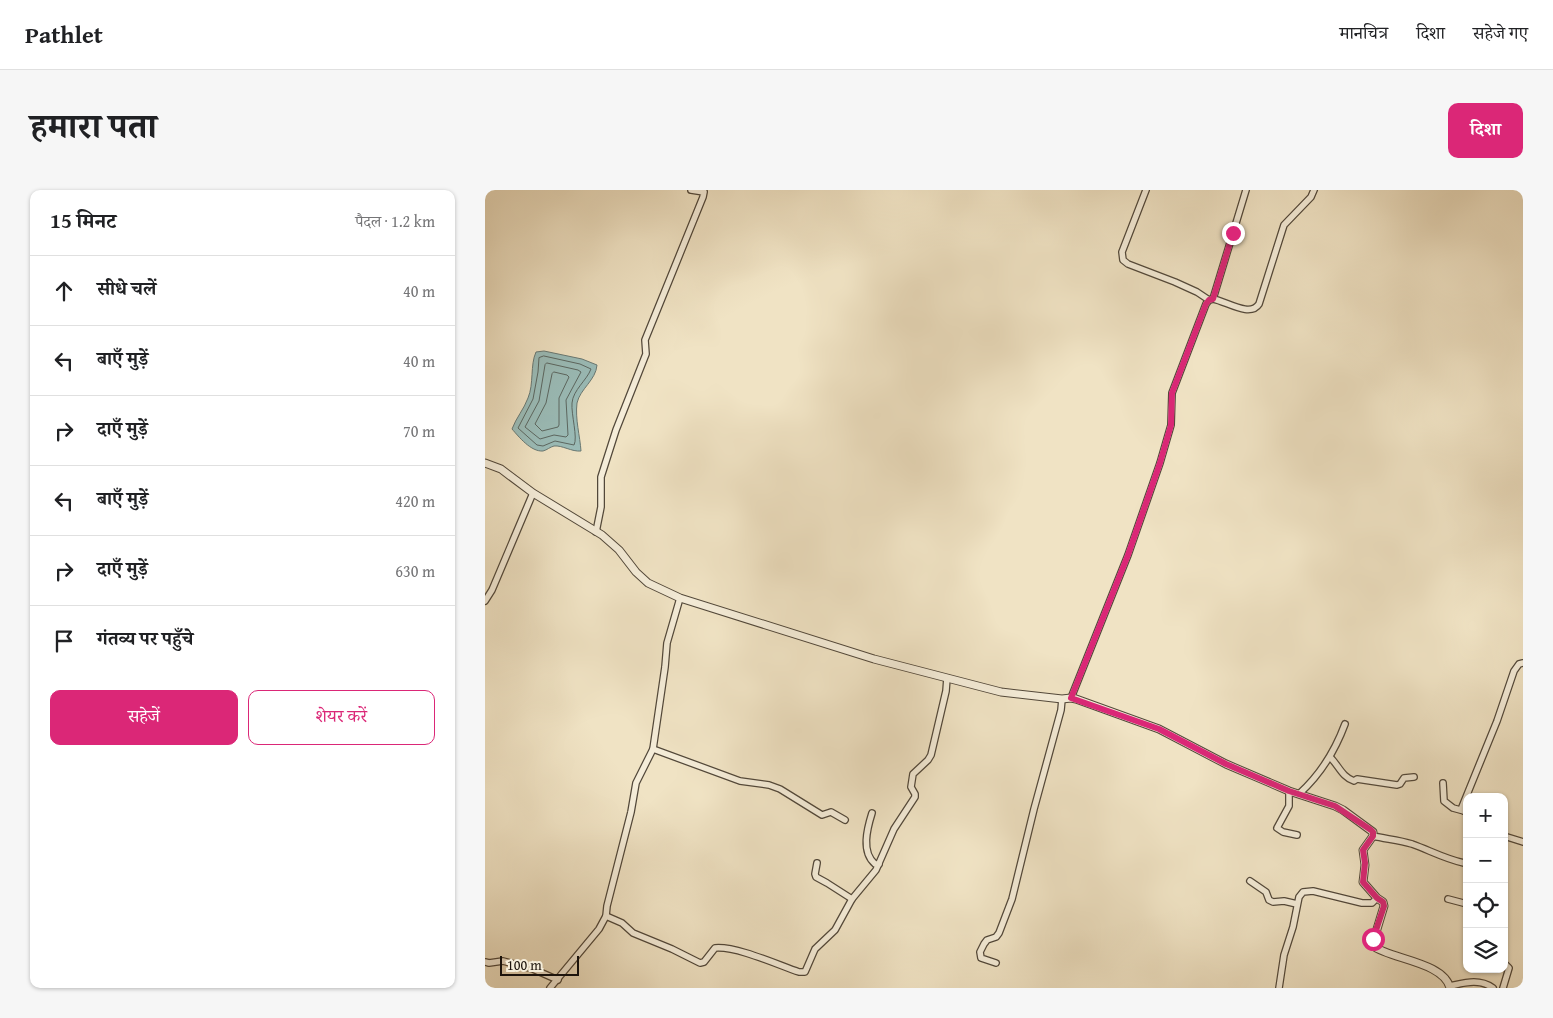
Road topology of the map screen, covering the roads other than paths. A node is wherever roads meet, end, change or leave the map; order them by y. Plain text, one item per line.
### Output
1 (691, 190) edge
2 (1146, 190) edge
3 (1245, 190) edge
4 (1314, 190) edge
5 (704, 191) edge
6 (1211, 299) junction
7 (485, 463) edge
8 (533, 493) junction
9 (596, 532) junction
10 (680, 598) junction
11 (485, 601) edge
12 (1523, 663) edge
13 (947, 678) junction
14 (1071, 698) junction
15 (1062, 700) junction
16 (1345, 724) dead end
17 (653, 749) junction
18 (1330, 757) junction
19 (1414, 777) dead end
20 (1443, 783) dead end
21 (1289, 791) junction
22 (1468, 793) edge
23 (1299, 794) junction
24 (1463, 811) edge
25 (872, 814) dead end
26 (845, 820) dead end
27 (1297, 835) dead end
28 (1373, 836) junction
29 (1508, 837) edge
30 (1523, 842) edge
31 (817, 863) dead end
32 (1463, 863) edge
33 (879, 864) junction
34 (1250, 881) dead end
35 (1377, 898) junction
36 (852, 899) junction
37 (1448, 899) dead end
38 (1463, 903) edge
39 (1297, 904) junction
40 (606, 916) junction
41 (485, 962) edge
42 (996, 963) dead end
43 (1508, 973) edge
44 (558, 980) junction
45 (1450, 987) edge
46 (550, 988) edge
47 (1279, 988) edge
48 (1493, 988) edge
49 (1503, 988) edge

1 - 5 street
2 - 6 street
3 - 6 street
4 - 6 street
5 - 9 street
6 - 14 street
7 - 8 street
8 - 9 street
8 - 11 street
9 - 10 street
10 - 13 street
10 - 17 street
12 - 22 street
13 - 15 street
13 - 33 street
14 - 15 street
14 - 21 street
15 - 42 street
16 - 18 street
17 - 26 street
17 - 40 street
18 - 19 street
18 - 23 street
20 - 24 street
21 - 23 street
21 - 27 street
23 - 28 street
25 - 33 street
28 - 32 street
28 - 35 street
29 - 30 street
31 - 36 street
33 - 36 street
34 - 39 street
35 - 39 street
35 - 45 street
36 - 40 street
37 - 38 street
39 - 47 street
40 - 44 street
41 - 44 street
43 - 49 street
44 - 46 street
45 - 48 street

